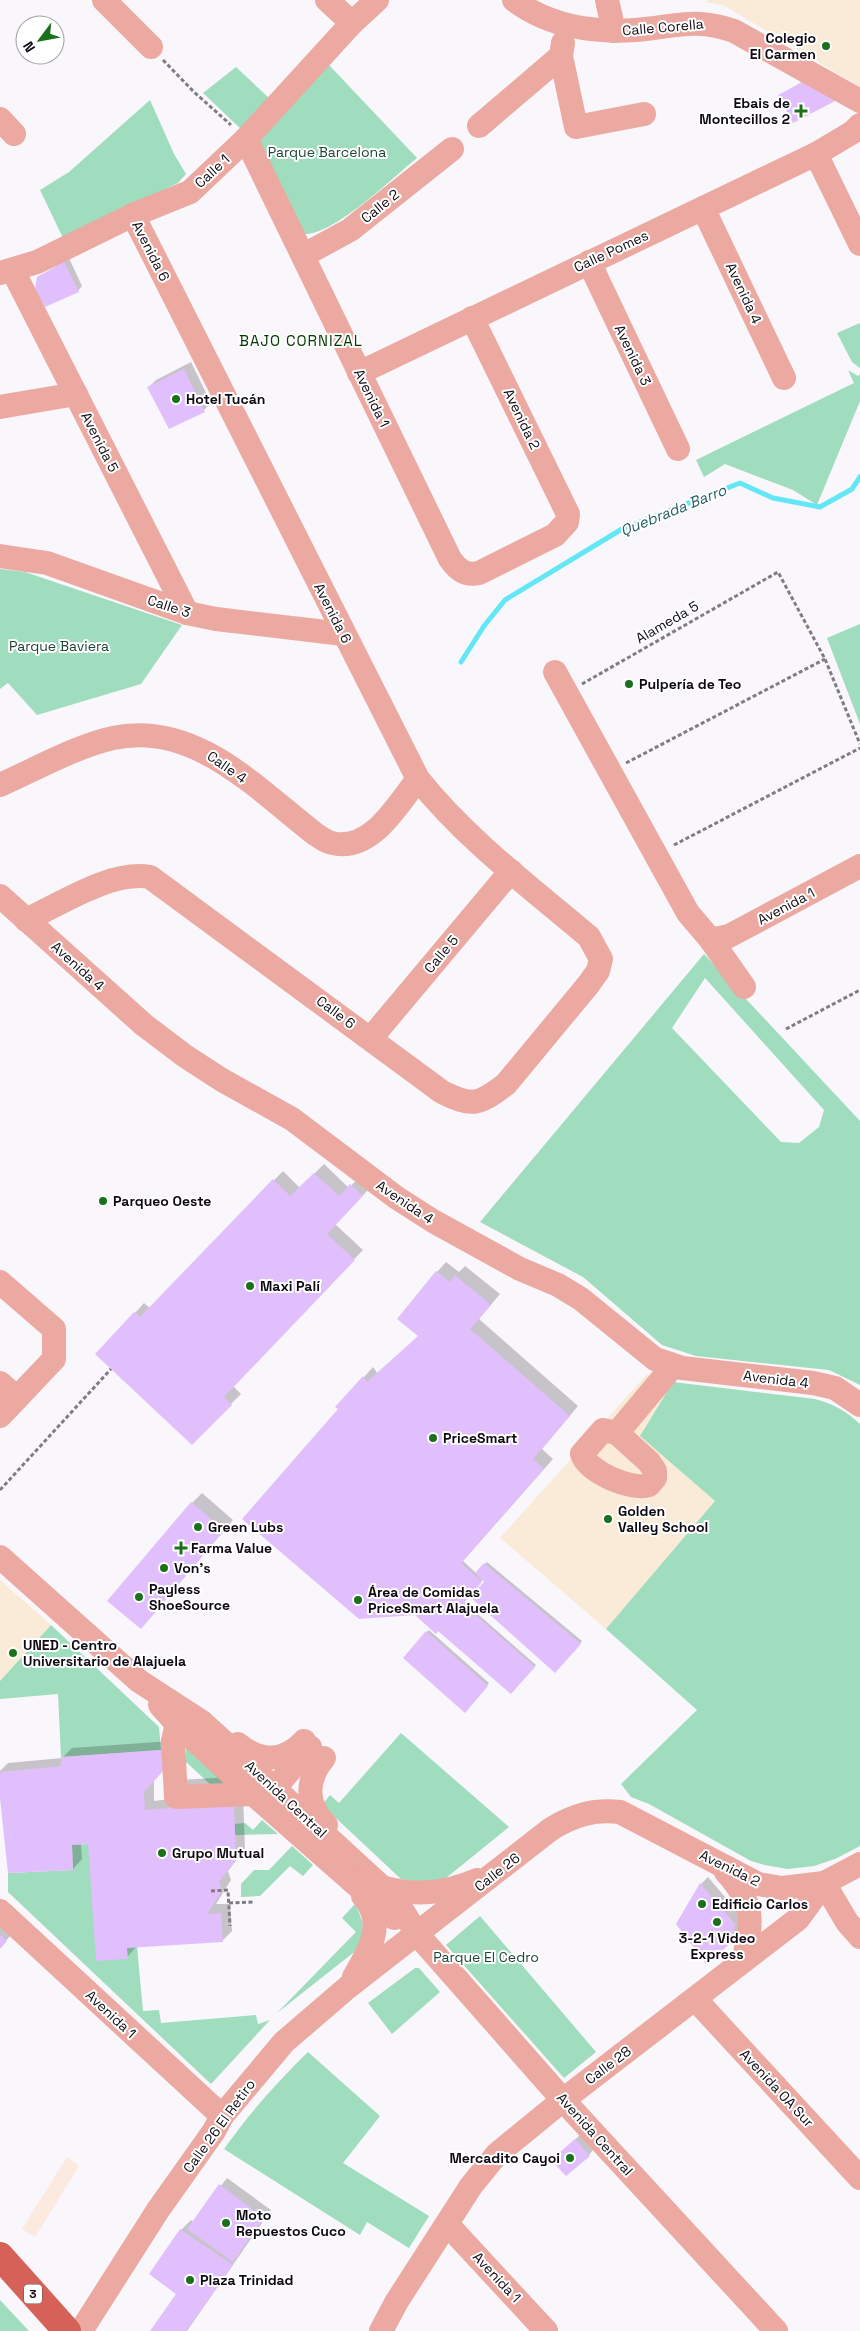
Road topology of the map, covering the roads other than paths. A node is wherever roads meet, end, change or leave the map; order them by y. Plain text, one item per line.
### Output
1 (104, 0) edge
2 (328, 0) edge
3 (377, 0) edge
4 (514, 0) edge
5 (607, 0) edge
6 (352, 23) junction
7 (565, 24) junction
8 (614, 31) junction
9 (151, 47) road end
10 (561, 56) junction
11 (860, 101) edge
12 (644, 114) dead end
13 (860, 125) edge
14 (479, 126) dead end
15 (246, 139) junction
16 (452, 149) dead end
17 (816, 154) junction
18 (703, 208) junction
19 (133, 215) junction
20 (860, 244) edge
21 (304, 255) junction
22 (589, 262) junction
23 (6, 272) edge
24 (472, 318) junction
25 (359, 372) junction
26 (784, 378) dead end
27 (76, 394) junction
28 (0, 407) edge
29 (678, 449) dead end
30 (0, 556) edge
31 (464, 573) joint
32 (187, 613) junction
33 (343, 634) junction
34 (555, 672) dead end
35 (418, 779) junction
36 (0, 784) edge
37 (860, 866) edge
38 (512, 871) junction
39 (0, 896) edge
40 (26, 920) junction
41 (711, 940) junction
42 (601, 958) joint
43 (744, 987) dead end
44 (371, 1038) junction
45 (0, 1282) edge
46 (673, 1366) junction
47 (8, 1391) edge
48 (860, 1405) edge
49 (0, 1416) edge
50 (617, 1433) dead end
51 (0, 1557) edge
52 (138, 1682) junction
53 (170, 1701) junction
54 (177, 1724) junction
55 (314, 1749) junction
56 (227, 1758) junction
57 (278, 1792) junction
58 (253, 1794) junction
59 (580, 1814) joint
60 (860, 1864) edge
61 (719, 1866) junction
62 (497, 1872) junction
63 (356, 1875) junction
64 (824, 1883) junction
65 (381, 1886) junction
66 (0, 1911) edge
67 (404, 1914) junction
68 (436, 1919) junction
69 (416, 1934) junction
70 (860, 1937) edge
71 (743, 1961) junction
72 (348, 1987) junction
73 (695, 1999) junction
74 (563, 2100) junction
75 (222, 2116) junction
76 (860, 2178) edge
77 (447, 2224) junction
78 (0, 2256) edge
79 (67, 2331) edge
80 (81, 2331) edge
81 (381, 2331) edge
82 (546, 2331) edge
83 (776, 2331) edge

1 - 9 street
2 - 6 street
3 - 6 street, Calle 1
4 - 7 street, Calle Corella
5 - 8 street
6 - 15 street, Calle 1
7 - 8 street, Calle Corella
7 - 10 street
8 - 11 street, Calle Corella
10 - 12 street
10 - 14 street
13 - 17 street, Calle Pomes
15 - 19 street, Calle 1
15 - 21 street, Avenida 1
16 - 21 street, Calle 2
17 - 18 street, Calle Pomes
17 - 20 street
18 - 22 street, Calle Pomes
18 - 26 street, Avenida 4
19 - 23 street, Calle 1
19 - 33 street, Avenida 6
21 - 25 street, Avenida 1
22 - 24 street, Calle Pomes
22 - 29 street, Avenida 3
23 - 27 street, Avenida 5
24 - 25 street, Calle Pomes
24 - 31 street, Avenida 2
25 - 31 street, Avenida 1
27 - 28 street
27 - 32 street, Avenida 5
30 - 32 street, Calle 3
32 - 33 street, Calle 3
33 - 35 street, Avenida 6
34 - 41 street
35 - 36 street, Calle 4
35 - 38 street, Avenida 6
37 - 41 street, Avenida 1
38 - 42 street, Avenida 6
38 - 44 street, Calle 5
39 - 40 street, Avenida 4
40 - 44 street, Calle 6
40 - 46 street, Avenida 4
41 - 43 street
42 - 44 street, Calle 6
45 - 47 street
46 - 48 street, Avenida 4
46 - 50 street
47 - 49 street
51 - 52 street, Avenida Central
52 - 53 street, Avenida Central
52 - 54 street, Avenida Central
53 - 55 street
53 - 56 street, Avenida Central
54 - 56 street
54 - 58 street
55 - 57 street
55 - 63 street
56 - 57 street, Avenida Central
56 - 58 street, Avenida Central
57 - 63 street, Avenida Central
57 - 67 street
58 - 63 street, Avenida Central
59 - 61 street, Avenida 2
59 - 62 street, Calle 26
60 - 64 street, Calle 28
61 - 64 street, Avenida 2
61 - 71 street
62 - 65 street
62 - 68 street, Calle 26
63 - 65 street, Avenida Central
63 - 69 street, Avenida Central
63 - 72 street
64 - 70 street
64 - 71 street, Calle 28
65 - 67 street, Avenida Central
66 - 75 street, Avenida 1
67 - 68 street
67 - 69 street, Avenida Central
68 - 69 street, Calle 26
69 - 72 street, Calle 26 El Retiro
69 - 74 street, Avenida Central
71 - 73 street, Calle 28
72 - 75 street, Calle 26 El Retiro
73 - 74 street, Calle 28
73 - 76 street, Avenida 0A Sur
74 - 77 street, Calle 28
74 - 83 street, Avenida Central
75 - 80 street, Calle 26 El Retiro
77 - 81 street, Calle 28
77 - 82 street, Avenida 1
78 - 79 main road, 3

